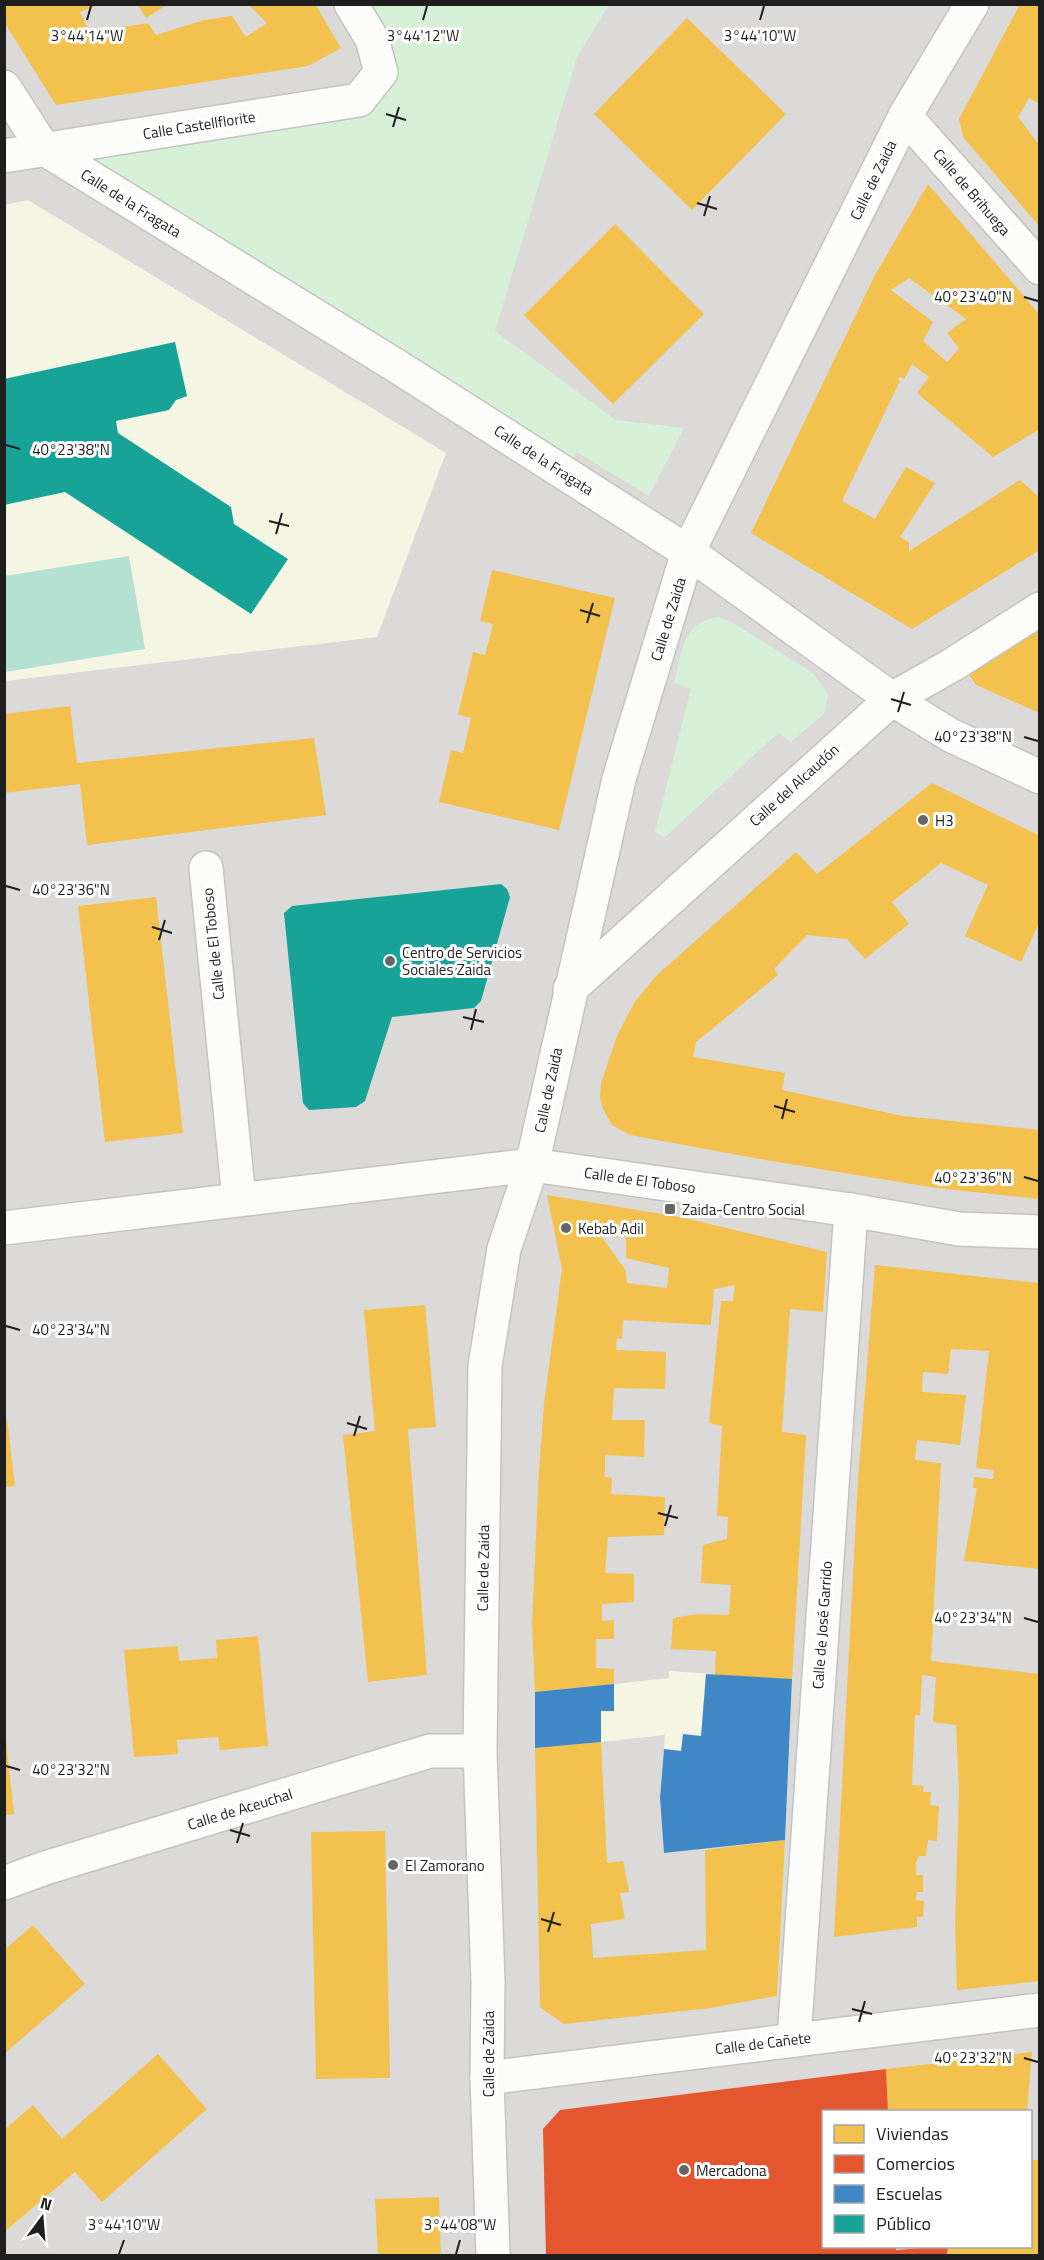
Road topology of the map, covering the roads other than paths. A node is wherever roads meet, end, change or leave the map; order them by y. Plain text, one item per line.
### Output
1 (351, 4) edge
2 (972, 4) edge
3 (4, 87) edge
4 (905, 116) junction
5 (43, 148) junction
6 (4, 156) edge
7 (1040, 268) edge
8 (688, 552) junction
9 (1040, 609) edge
10 (892, 699) junction
11 (1040, 777) edge
12 (206, 868) dead end
13 (570, 989) junction
14 (532, 1165) junction
15 (239, 1199) junction
16 (851, 1210) junction
17 (4, 1228) edge
18 (1040, 1232) edge
19 (480, 1751) junction
20 (4, 1883) edge
21 (1040, 2010) edge
22 (794, 2040) junction
23 (487, 2078) junction
24 (493, 2256) edge

1 - 5 street, Calle Castellflorite
2 - 4 street, Calle de Zaida
3 - 5 street
4 - 7 street, Calle de Brihuega
4 - 8 street, Calle de Zaida
5 - 6 street, Calle Castellflorite
5 - 8 street, Calle de la Fragata
8 - 10 street, Calle de la Fragata
8 - 13 street, Calle de Zaida
9 - 10 street, Calle del Alcaudón
10 - 11 street, Calle de la Fragata
10 - 13 street, Calle del Alcaudón
12 - 15 street, Calle de El Toboso
13 - 14 street, Calle de Zaida
14 - 15 street, Calle de El Toboso
14 - 16 street, Calle de El Toboso
14 - 19 street, Calle de Zaida
15 - 17 street, Calle de El Toboso
16 - 18 street, Calle de El Toboso
16 - 22 street, Calle de José Garrido
19 - 20 street, Calle de Aceuchal
19 - 23 street, Calle de Zaida
21 - 22 street, Calle de Cañete
22 - 23 street, Calle de Cañete
23 - 24 street, Calle de Zaida

